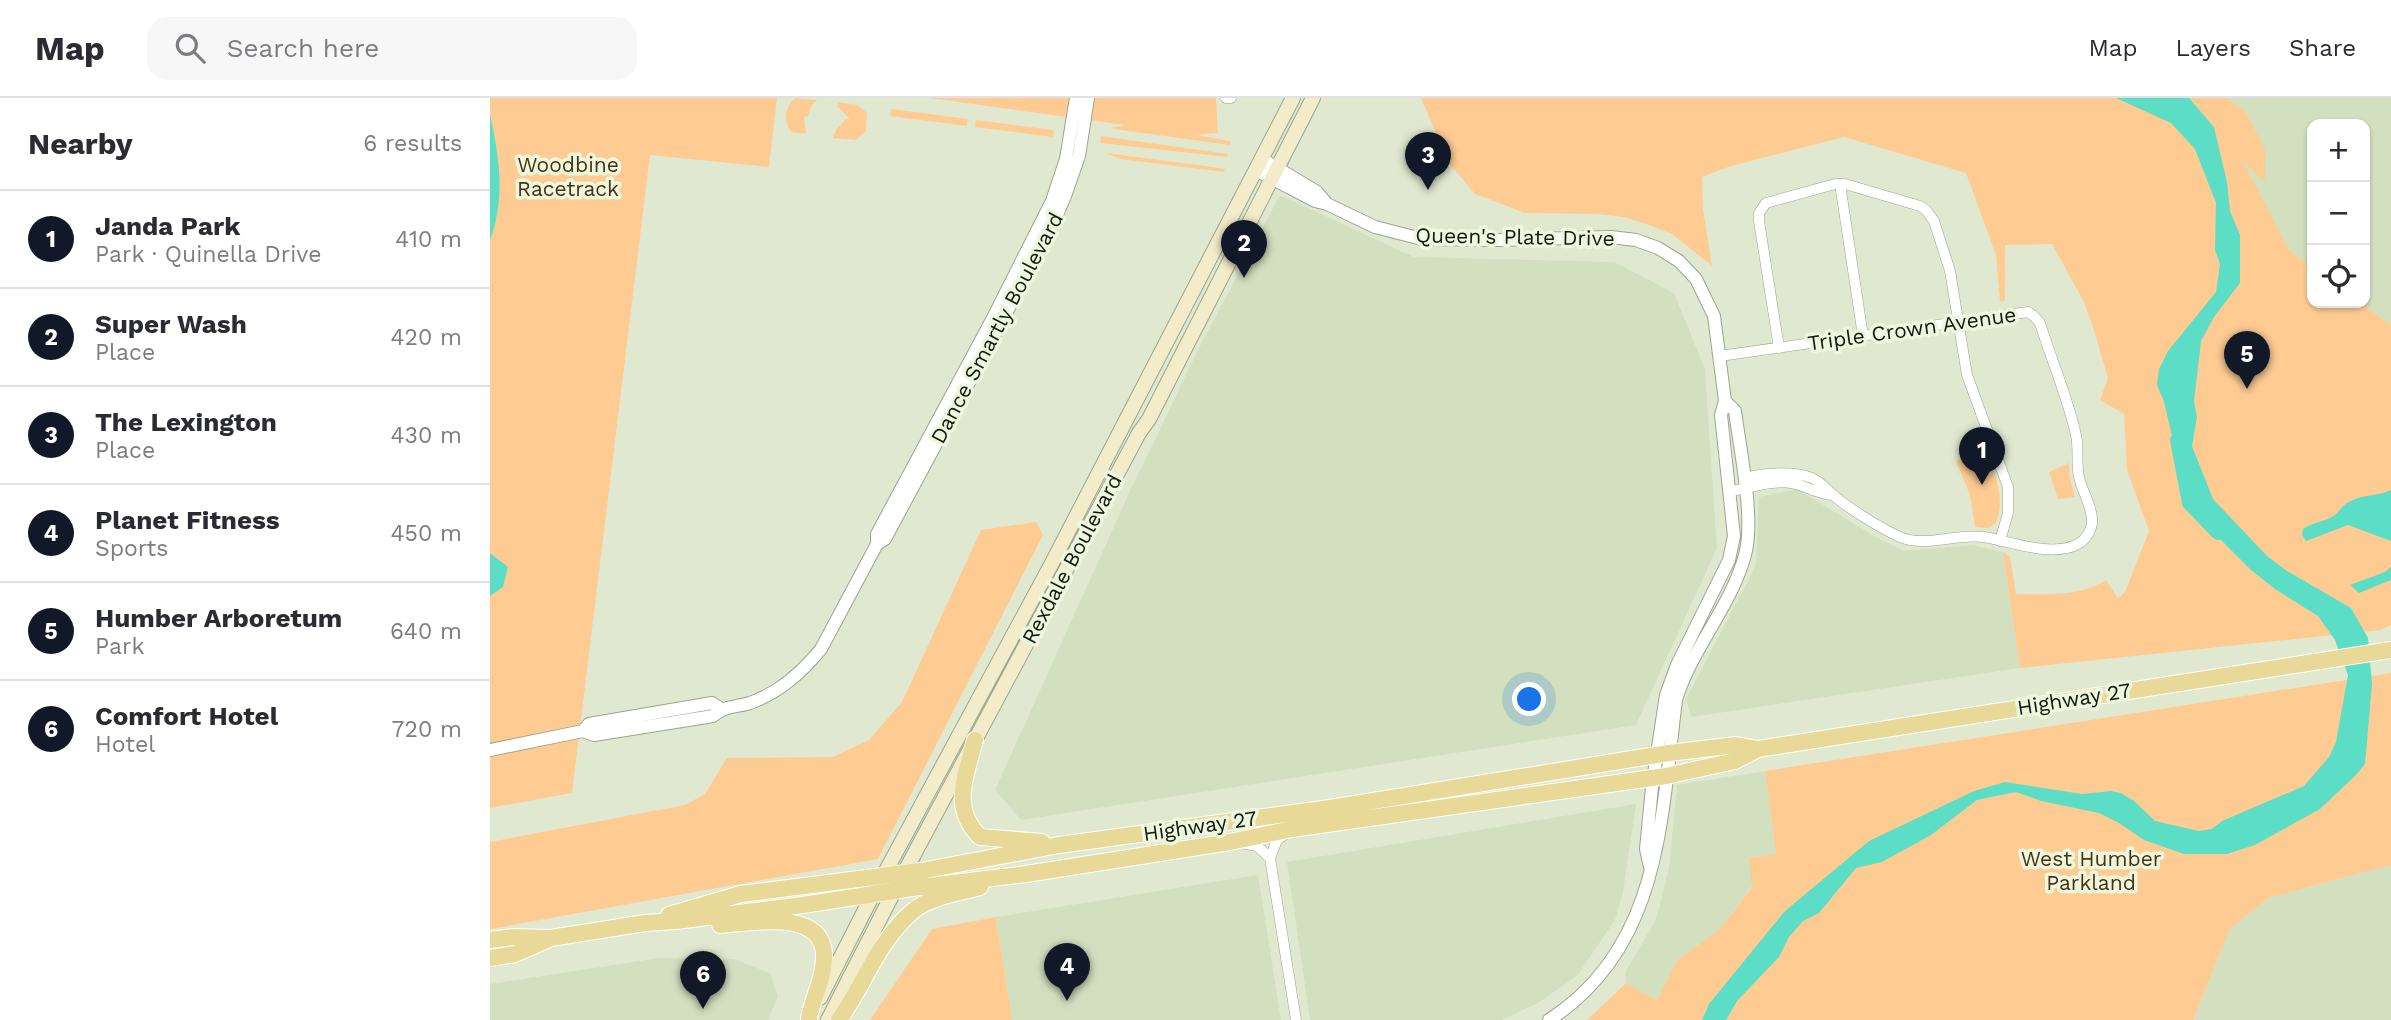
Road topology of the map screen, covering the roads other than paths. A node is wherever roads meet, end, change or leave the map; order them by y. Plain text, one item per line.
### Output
1 (1076, 98) edge
2 (1088, 98) edge
3 (1226, 98) edge
4 (1231, 98) edge
5 (1293, 98) edge
6 (1313, 98) edge
7 (1259, 164) junction
8 (1275, 174) junction
9 (1840, 184) junction
10 (1959, 321) junction
11 (1863, 336) junction
12 (1779, 348) junction
13 (1720, 356) junction
14 (1725, 401) junction
15 (1744, 483) junction
16 (1730, 491) junction
17 (2000, 541) junction
18 (877, 544) junction
19 (1707, 618) junction
20 (2386, 651) edge
21 (975, 740) junction
22 (1758, 749) junction
23 (490, 750) edge
24 (1663, 754) junction
25 (1660, 776) junction
26 (1292, 829) junction
27 (1230, 842) junction
28 (1059, 845) junction
29 (1270, 858) junction
30 (904, 873) junction
31 (1026, 874) junction
32 (883, 877) junction
33 (894, 891) junction
34 (873, 895) junction
35 (676, 921) junction
36 (645, 923) junction
37 (551, 938) junction
38 (490, 940) edge
39 (490, 958) edge
40 (809, 1019) edge
41 (828, 1020) edge
42 (839, 1020) edge
43 (1296, 1020) edge
44 (1549, 1020) edge

1 - 18 street, Dance Smartly Boulevard
2 - 18 street, Dance Smartly Boulevard
3 - 4 street
5 - 7 main road, Rexdale Boulevard
6 - 8 main road, Rexdale Boulevard
7 - 8 street, Queen's Plate Drive
7 - 32 main road, Rexdale Boulevard
8 - 13 street, Queen's Plate Drive
8 - 21 main road, Rexdale Boulevard
9 - 10 street
9 - 11 street
9 - 12 street
10 - 11 street, Triple Crown Avenue
10 - 17 street
10 - 17 street, Triple Crown Avenue
11 - 12 street, Triple Crown Avenue
12 - 13 street, Triple Crown Avenue
13 - 14 street, Queen's Plate Drive
14 - 15 street, Queen's Plate Drive
14 - 16 street, Queen's Plate Drive
15 - 16 street, Triple Crown Avenue
15 - 17 street, Triple Crown Avenue
15 - 19 street, Queen's Plate Drive
16 - 19 street, Queen's Plate Drive
18 - 23 street, Dance Smartly Boulevard
19 - 24 street, Queen's Plate Drive
20 - 22 main road, Highway 27
21 - 28 main road
21 - 30 main road, Rexdale Boulevard
22 - 24 main road, Highway 27
22 - 25 main road, Highway 27
24 - 25 street, Queen's Plate Drive
24 - 28 main road, Highway 27
25 - 26 main road, Highway 27
25 - 44 street, Queen's Plate Drive
26 - 27 main road, Highway 27
26 - 29 street
27 - 29 street
27 - 31 main road, Highway 27
28 - 30 main road, Highway 27
29 - 43 street
30 - 32 main road, Highway 27
30 - 33 main road, Rexdale Boulevard
31 - 33 main road, Highway 27
31 - 42 main road
32 - 34 main road, Rexdale Boulevard
32 - 36 main road, Highway 27
33 - 34 main road, Highway 27
33 - 41 main road, Rexdale Boulevard
34 - 35 main road, Highway 27
34 - 40 main road, Rexdale Boulevard
35 - 36 main road, Highway 27
35 - 40 main road
36 - 37 main road, Highway 27
37 - 38 main road, Highway 27
37 - 39 main road, Highway 27

